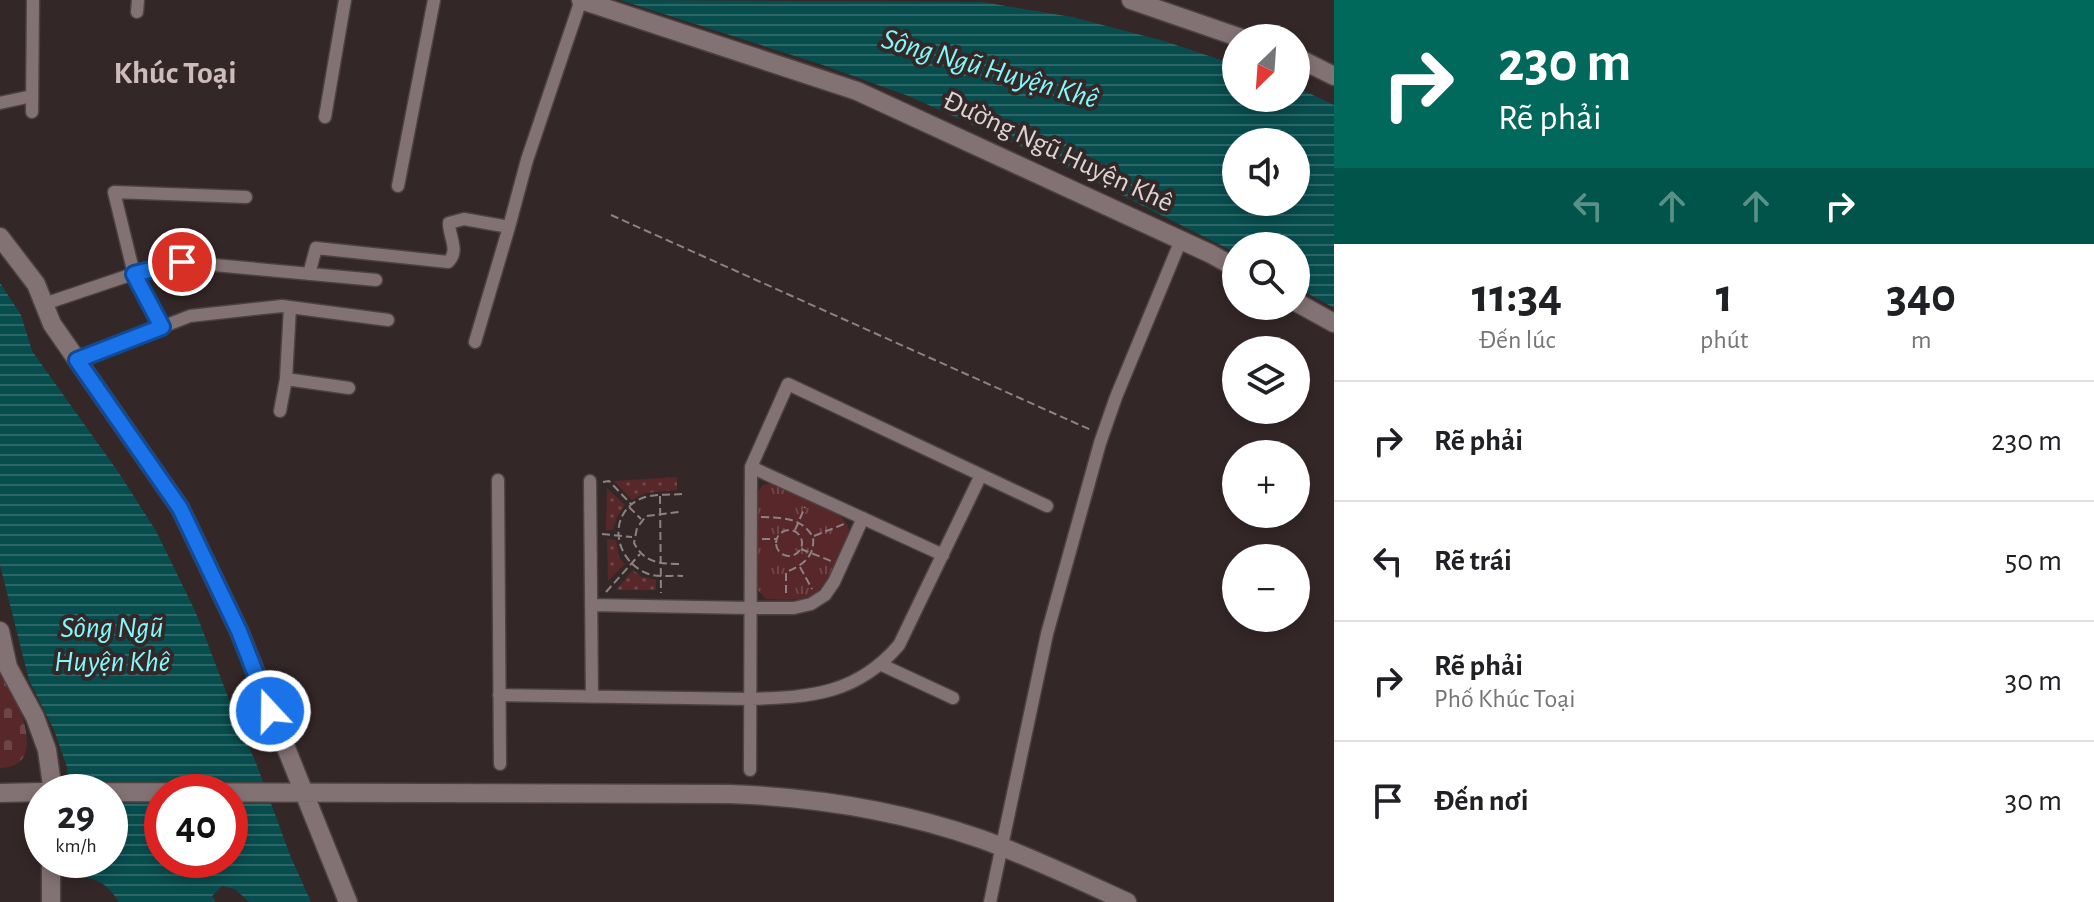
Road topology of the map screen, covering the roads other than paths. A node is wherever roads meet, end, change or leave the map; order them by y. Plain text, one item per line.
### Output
1 (33, 0) edge
2 (345, 0) edge
3 (434, 0) edge
4 (581, 0) edge
5 (1131, 0) edge
6 (1222, 31) edge
7 (1310, 64) edge
8 (1334, 76) edge
9 (32, 96) junction
10 (0, 103) edge
11 (32, 112) dead end
12 (325, 117) dead end
13 (398, 186) dead end
14 (246, 197) dead end
15 (509, 227) junction
16 (0, 237) edge
17 (1181, 240) junction
18 (1222, 261) edge
19 (134, 274) junction
20 (309, 274) junction
21 (376, 280) dead end
22 (44, 304) junction
23 (290, 307) junction
24 (1310, 310) edge
25 (388, 320) dead end
26 (1334, 323) edge
27 (162, 327) junction
28 (475, 342) dead end
29 (77, 360) junction
30 (286, 379) junction
31 (349, 388) dead end
32 (280, 411) dead end
33 (751, 467) junction
34 (981, 475) junction
35 (498, 480) dead end
36 (595, 482) road end
37 (1047, 506) dead end
38 (863, 518) junction
39 (943, 555) junction
40 (591, 605) junction
41 (750, 608) junction
42 (0, 631) edge
43 (882, 665) junction
44 (499, 695) junction
45 (592, 697) junction
46 (953, 698) dead end
47 (751, 699) junction
48 (500, 764) dead end
49 (750, 770) dead end
50 (54, 774) edge
51 (302, 791) junction
52 (24, 792) edge
53 (128, 792) edge
54 (0, 793) edge
55 (1002, 848) junction
56 (51, 878) edge
57 (51, 902) edge
58 (348, 902) edge
59 (990, 902) edge
60 (1127, 902) edge

1 - 9 street
2 - 12 street
3 - 13 street
4 - 15 street
4 - 17 street, Đường Ngũ Huyện Khê
5 - 6 street
7 - 8 street
9 - 10 street
9 - 11 street
14 - 19 street
15 - 20 street
15 - 28 street
16 - 22 street
17 - 18 street, Đường Ngũ Huyện Khê
17 - 55 street
19 - 20 street
19 - 22 street
19 - 27 street
20 - 21 street
22 - 29 street
23 - 25 street
23 - 27 street
23 - 30 street
24 - 26 street
27 - 29 street
29 - 51 street
30 - 31 street
30 - 32 street
33 - 34 street
33 - 38 street
33 - 41 street
34 - 37 street
34 - 39 street
35 - 44 street
36 - 40 street
38 - 39 street
38 - 41 street
39 - 43 street
40 - 41 street
40 - 45 street
41 - 47 street
42 - 50 street
43 - 46 street
43 - 47 street
44 - 45 street
44 - 48 street
45 - 47 street
47 - 49 street
51 - 53 street
51 - 55 street
51 - 58 street
52 - 54 street
55 - 59 street
55 - 60 street
56 - 57 street

